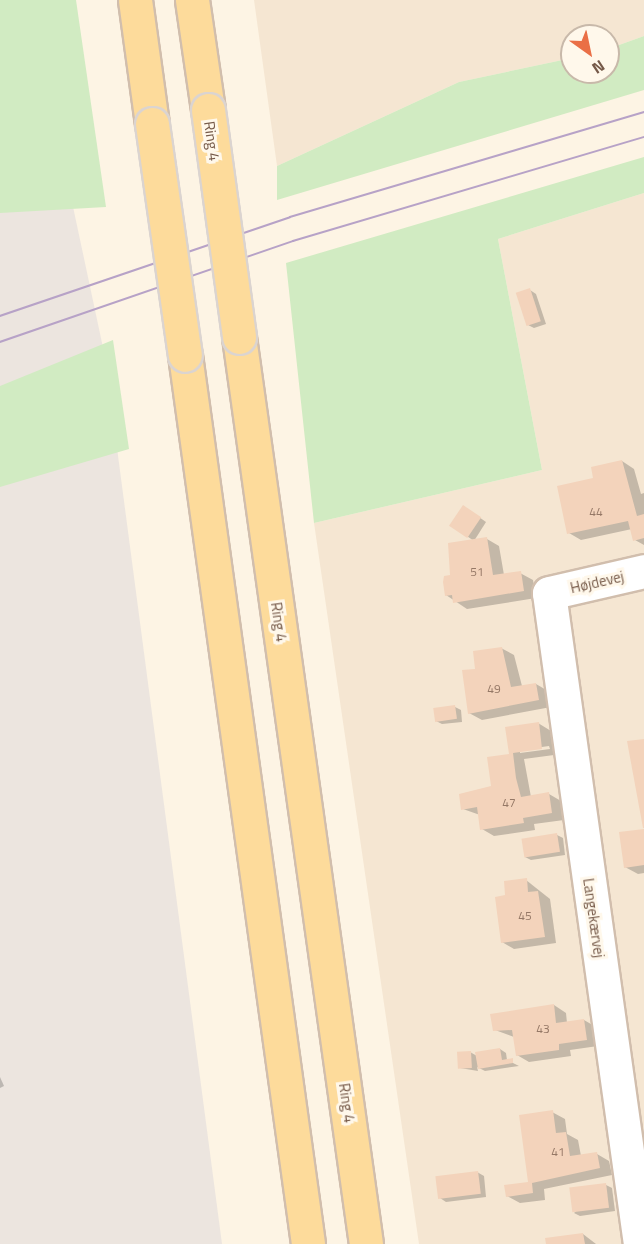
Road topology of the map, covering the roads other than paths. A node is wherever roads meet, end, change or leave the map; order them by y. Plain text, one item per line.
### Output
1 (135, 0) edge
2 (192, 0) edge
3 (644, 571) edge
4 (549, 593) joint
5 (308, 1244) edge
6 (366, 1244) edge
7 (640, 1244) edge

1 - 5 main road, bridge
2 - 6 main road, Ring 4, bridge
3 - 4 street, Højdevej
4 - 7 street, Langekærvej

